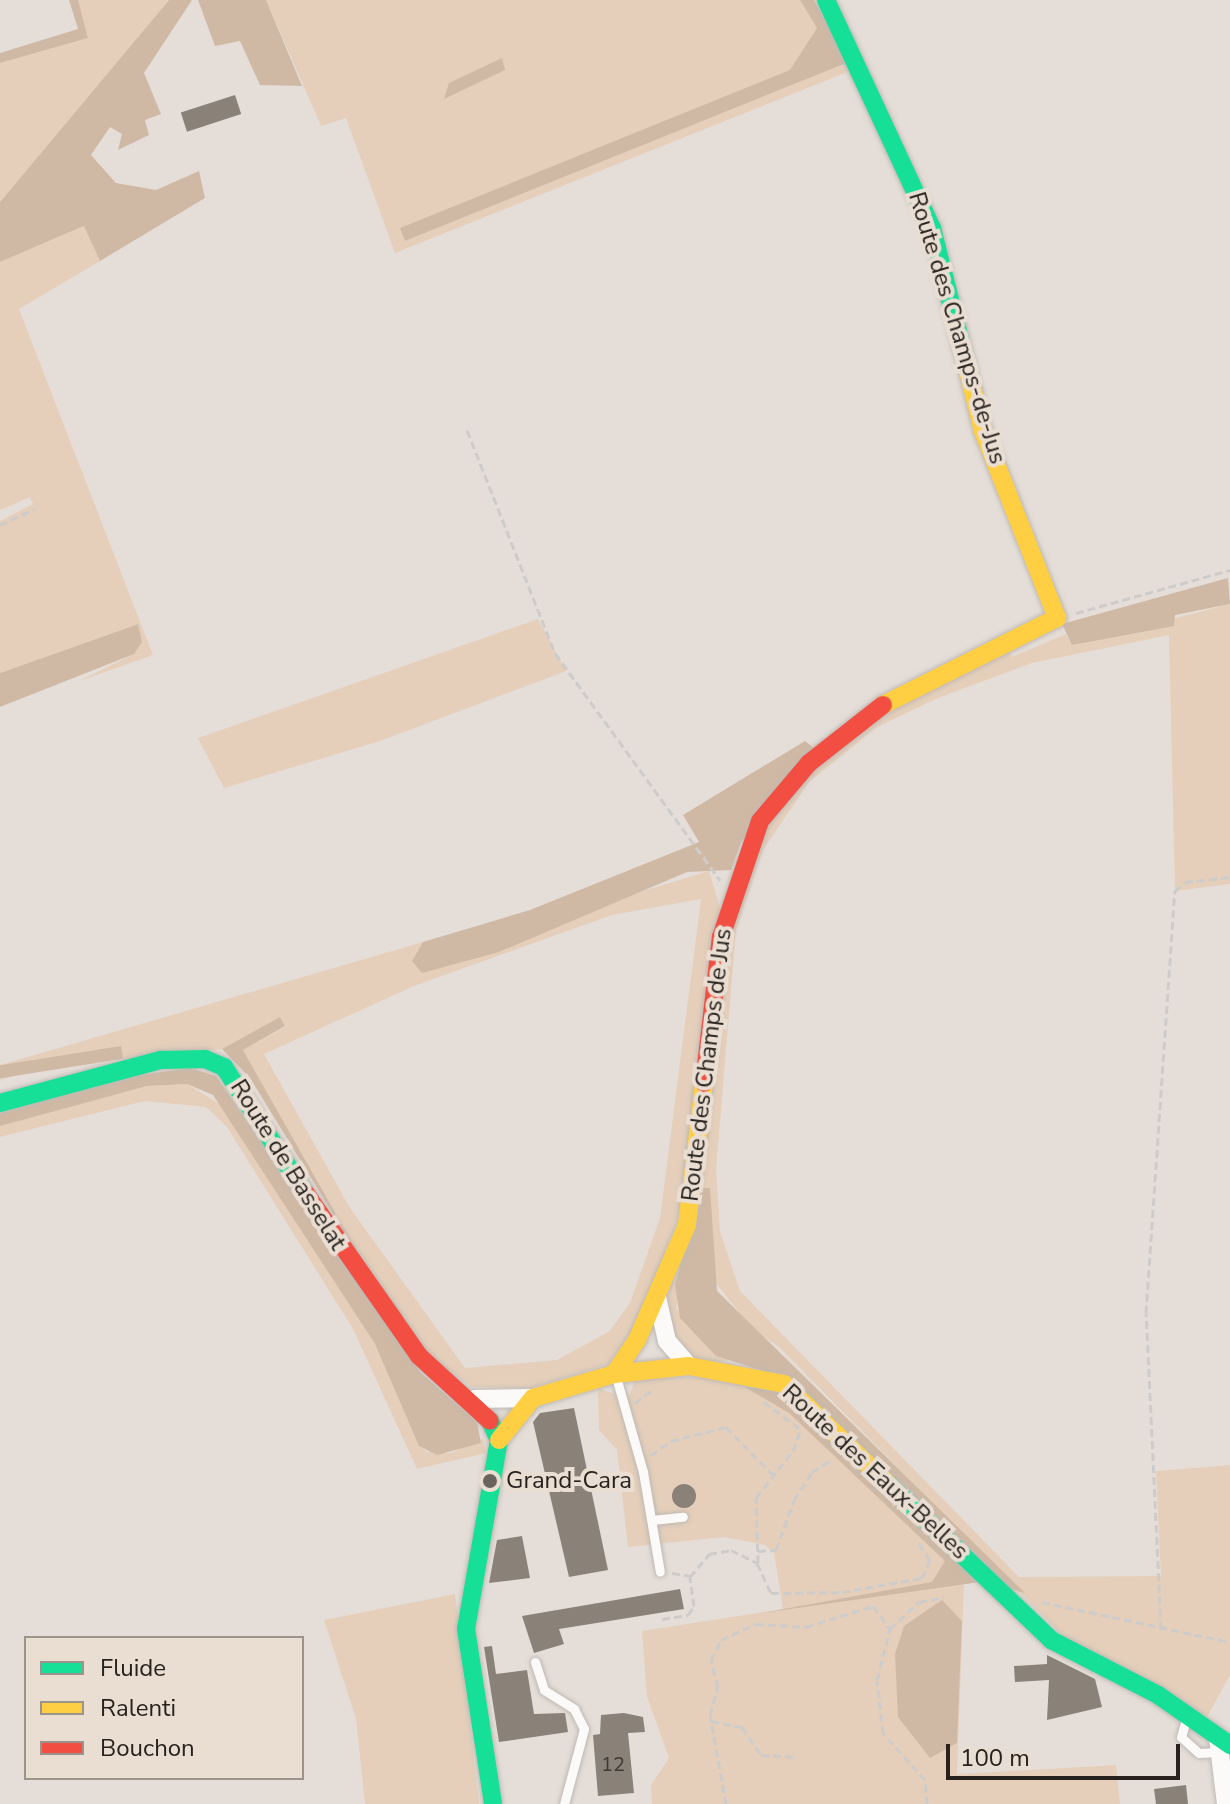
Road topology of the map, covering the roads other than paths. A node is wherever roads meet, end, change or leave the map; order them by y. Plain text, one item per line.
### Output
1 (826, 0) edge
2 (1057, 618) joint
3 (0, 1103) edge
4 (657, 1297) junction
5 (689, 1366) junction
6 (614, 1374) junction
7 (533, 1398) junction
8 (474, 1399) junction
9 (499, 1440) junction
10 (683, 1517) dead end
11 (652, 1520) junction
12 (660, 1572) road end
13 (535, 1662) dead end
14 (1222, 1745) edge
15 (493, 1804) edge
16 (564, 1804) edge
17 (1226, 1804) edge

1 - 2 street, Route des Champs-de-Jus
2 - 4 street, Route des Champs de Jus
3 - 8 street, Route de Basselat
4 - 5 street
4 - 6 street, Route des Champs de Jus
5 - 6 street, Route des Eaux-Belles
5 - 14 street, Route des Eaux-Belles
6 - 7 street, Route des Eaux-Belles
6 - 11 lane
7 - 8 street
7 - 9 street
8 - 9 street, Route de Basselat
9 - 15 street
10 - 11 lane
11 - 12 lane
13 - 16 lane
14 - 17 street, Route des Eaux-Belles

